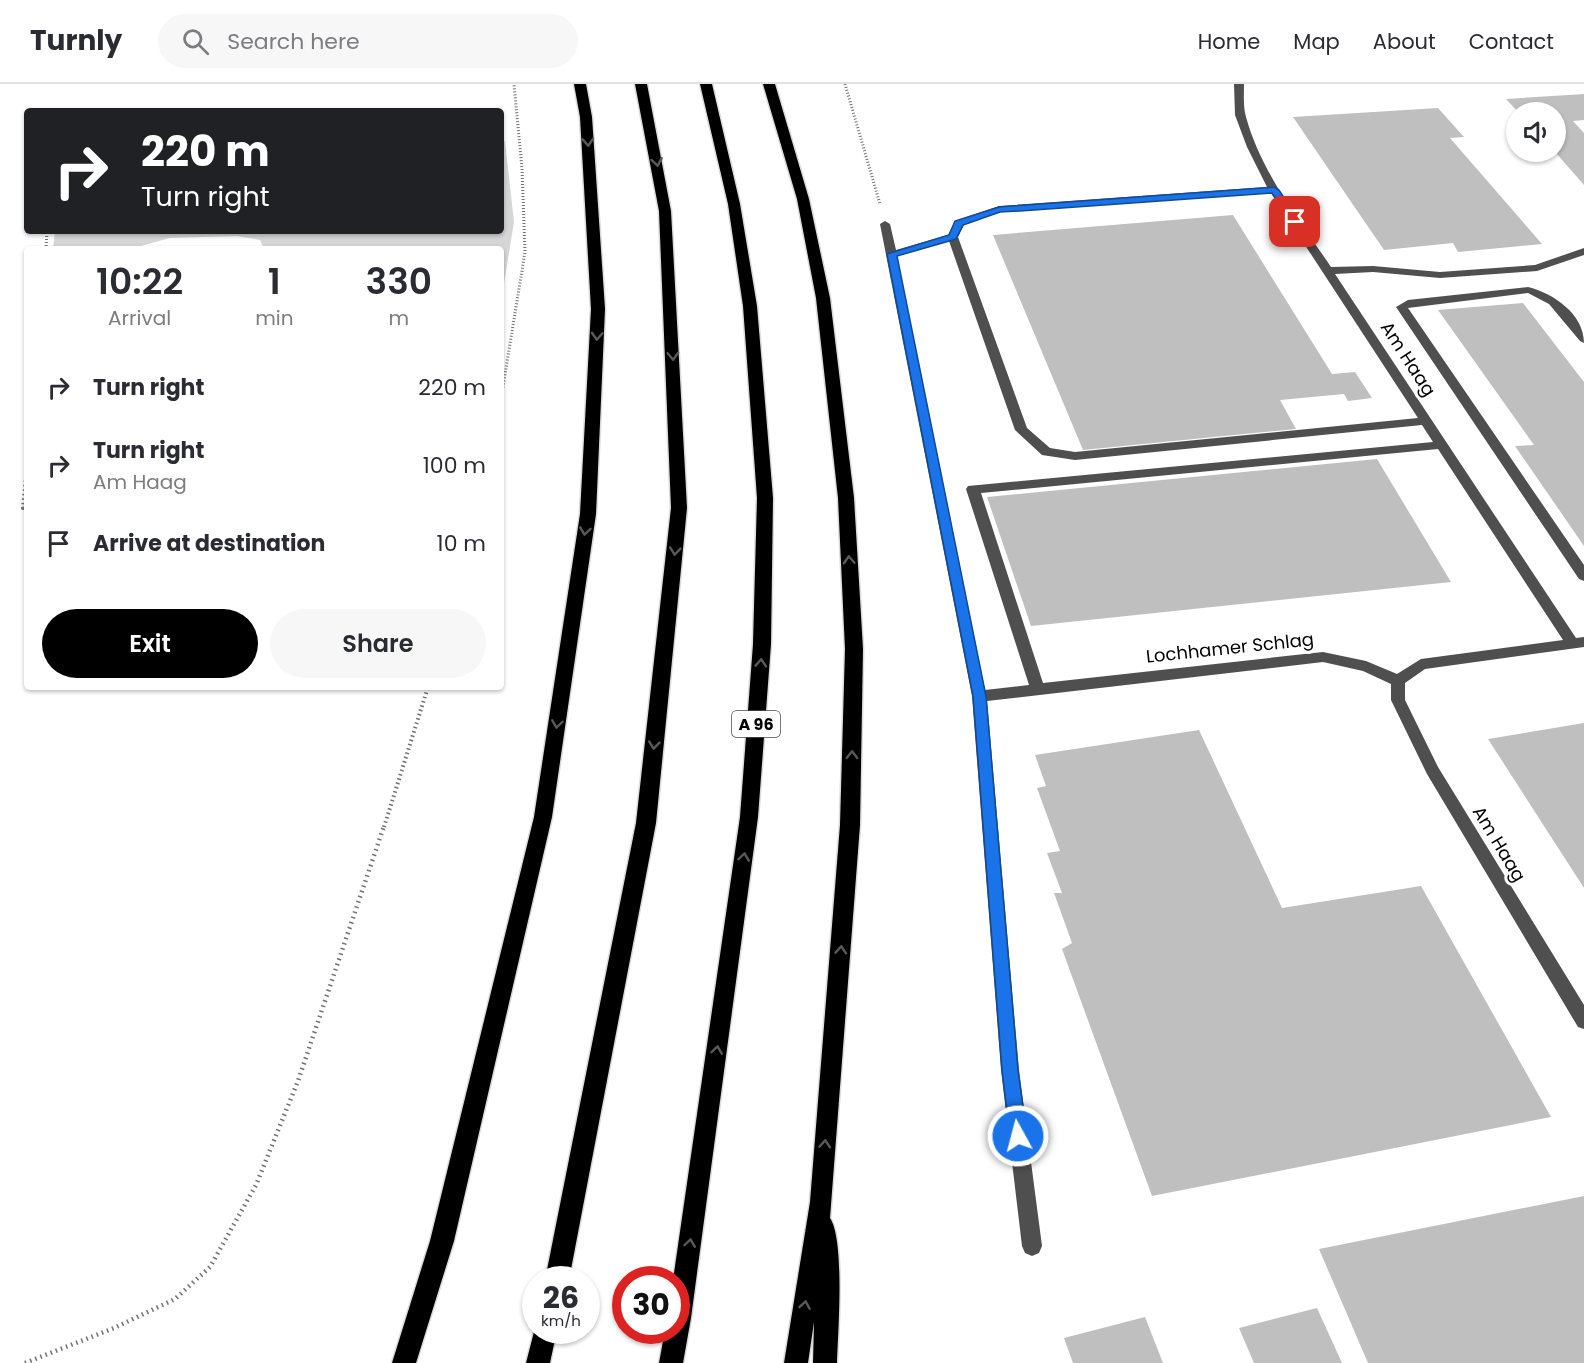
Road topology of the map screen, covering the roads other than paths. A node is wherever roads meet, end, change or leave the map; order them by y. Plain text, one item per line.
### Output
1 (580, 84) edge
2 (641, 84) edge
3 (706, 84) edge
4 (769, 84) edge
5 (1239, 84) edge
6 (1274, 190) junction
7 (885, 224) road end
8 (953, 237) junction
9 (1584, 251) edge
10 (892, 254) junction
11 (1326, 271) junction
12 (1584, 339) edge
13 (1425, 421) junction
14 (1441, 445) junction
15 (1584, 576) edge
16 (1578, 643) edge
17 (1398, 681) junction
18 (1038, 690) junction
19 (979, 696) junction
20 (1584, 1021) edge
21 (821, 1203) junction
22 (1032, 1246) dead end
23 (560, 1266) edge
24 (542, 1344) edge
25 (404, 1363) edge
26 (538, 1363) edge
27 (671, 1363) edge
28 (796, 1363) edge
29 (825, 1363) edge

1 -> 25 highway
2 -> 23 highway
27 -> 3 highway, A 96
21 -> 4 highway
5 - 6 street, Am Haag
6 - 8 street
6 - 11 street, Am Haag
7 - 10 street
8 - 10 street
8 - 13 street
9 - 11 street
10 - 19 street
11 - 13 street, Am Haag
12 - 15 street
13 - 14 street, Am Haag
14 - 16 street, Am Haag
14 - 18 street
16 - 17 street
17 - 18 street, Lochhamer Schlag
17 - 20 street, Am Haag
18 - 19 street, Lochhamer Schlag
19 - 22 street
28 -> 21 highway
21 - 29 highway
24 - 26 highway

